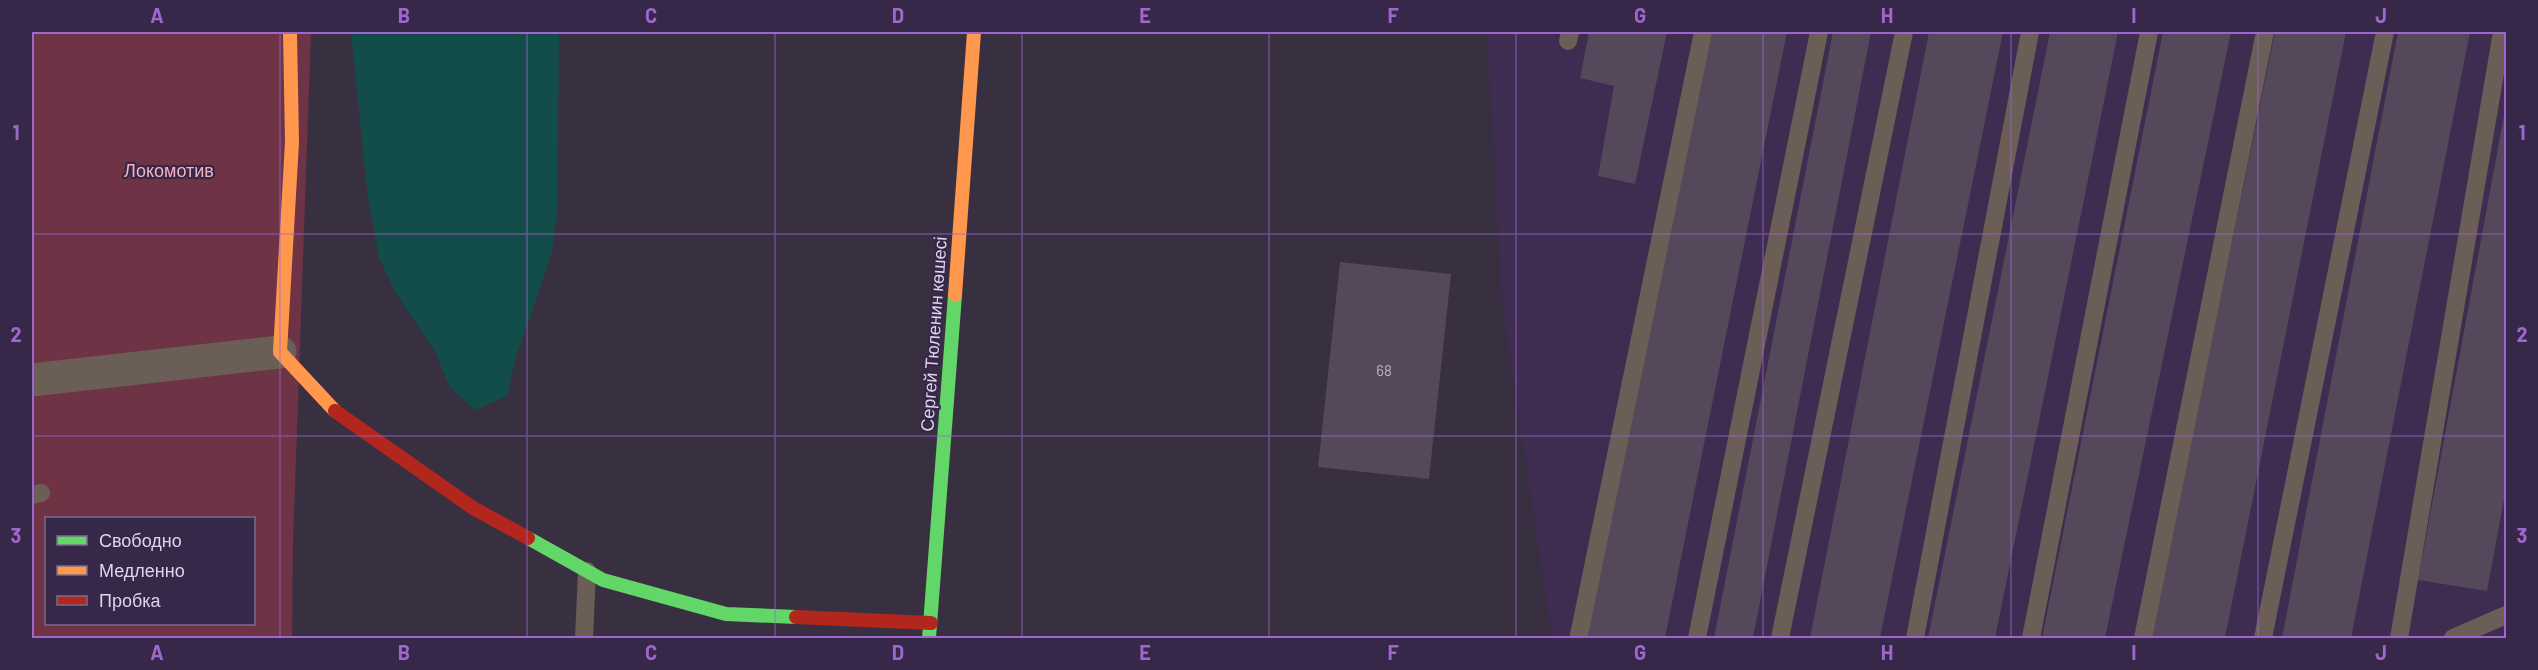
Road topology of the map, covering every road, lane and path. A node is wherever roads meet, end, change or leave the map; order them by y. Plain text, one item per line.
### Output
1 (290, 32) edge
2 (974, 32) edge
3 (1703, 32) edge
4 (1819, 32) edge
5 (1904, 32) edge
6 (2030, 32) edge
7 (2149, 32) edge
8 (2265, 32) edge
9 (2385, 32) edge
10 (2502, 32) edge
11 (280, 352) junction
12 (32, 380) edge
13 (586, 571) junction
14 (2506, 615) edge
15 (931, 623) junction
16 (1579, 635) dead end
17 (585, 639) edge
18 (929, 639) edge
19 (1697, 639) edge
20 (1780, 639) edge
21 (1915, 639) edge
22 (2031, 639) edge
23 (2143, 639) edge
24 (2264, 639) edge
25 (2399, 639) edge
26 (2453, 639) edge

1 - 11 street
2 - 15 street, Сергей Тюленин көшесі
3 - 16 lane
4 - 19 lane
5 - 20 lane
6 - 21 lane
7 - 22 lane
8 - 23 lane
9 - 24 lane
10 - 25 lane
11 - 12 street
11 - 13 street
13 - 15 street
13 - 17 lane
14 - 26 lane
15 - 18 street, Сергей Тюленин көшесі

